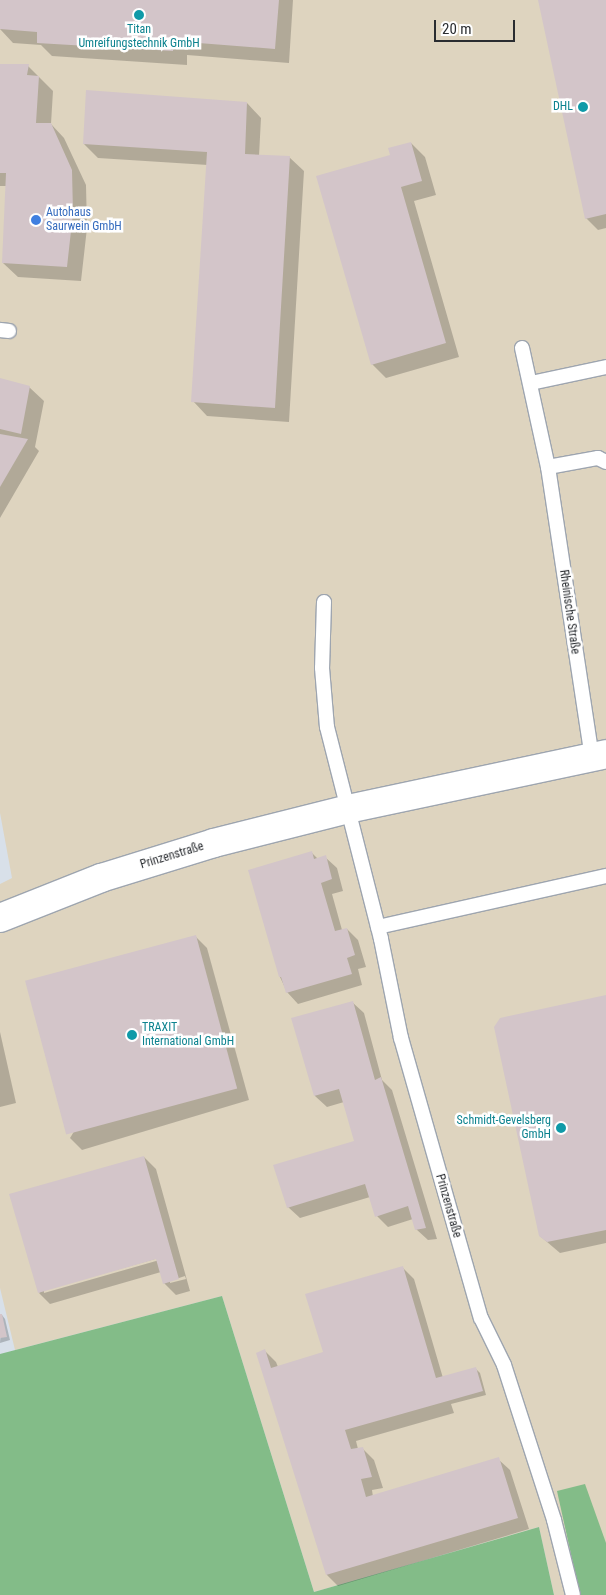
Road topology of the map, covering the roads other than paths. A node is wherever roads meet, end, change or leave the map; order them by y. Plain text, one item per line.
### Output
1 (522, 348) dead end
2 (606, 367) edge
3 (531, 383) junction
4 (606, 462) edge
5 (548, 467) junction
6 (324, 602) dead end
7 (599, 755) edge
8 (348, 808) junction
9 (606, 876) edge
10 (0, 918) edge
11 (378, 927) junction
12 (573, 1595) edge

1 - 3 lane, Rheinische Straße
2 - 3 lane
3 - 5 lane, Rheinische Straße
4 - 5 lane
5 - 7 lane, Rheinische Straße
6 - 8 lane
7 - 8 street, Prinzenstraße
8 - 10 street, Prinzenstraße
8 - 11 lane, Prinzenstraße
9 - 11 lane
11 - 12 lane, Prinzenstraße

